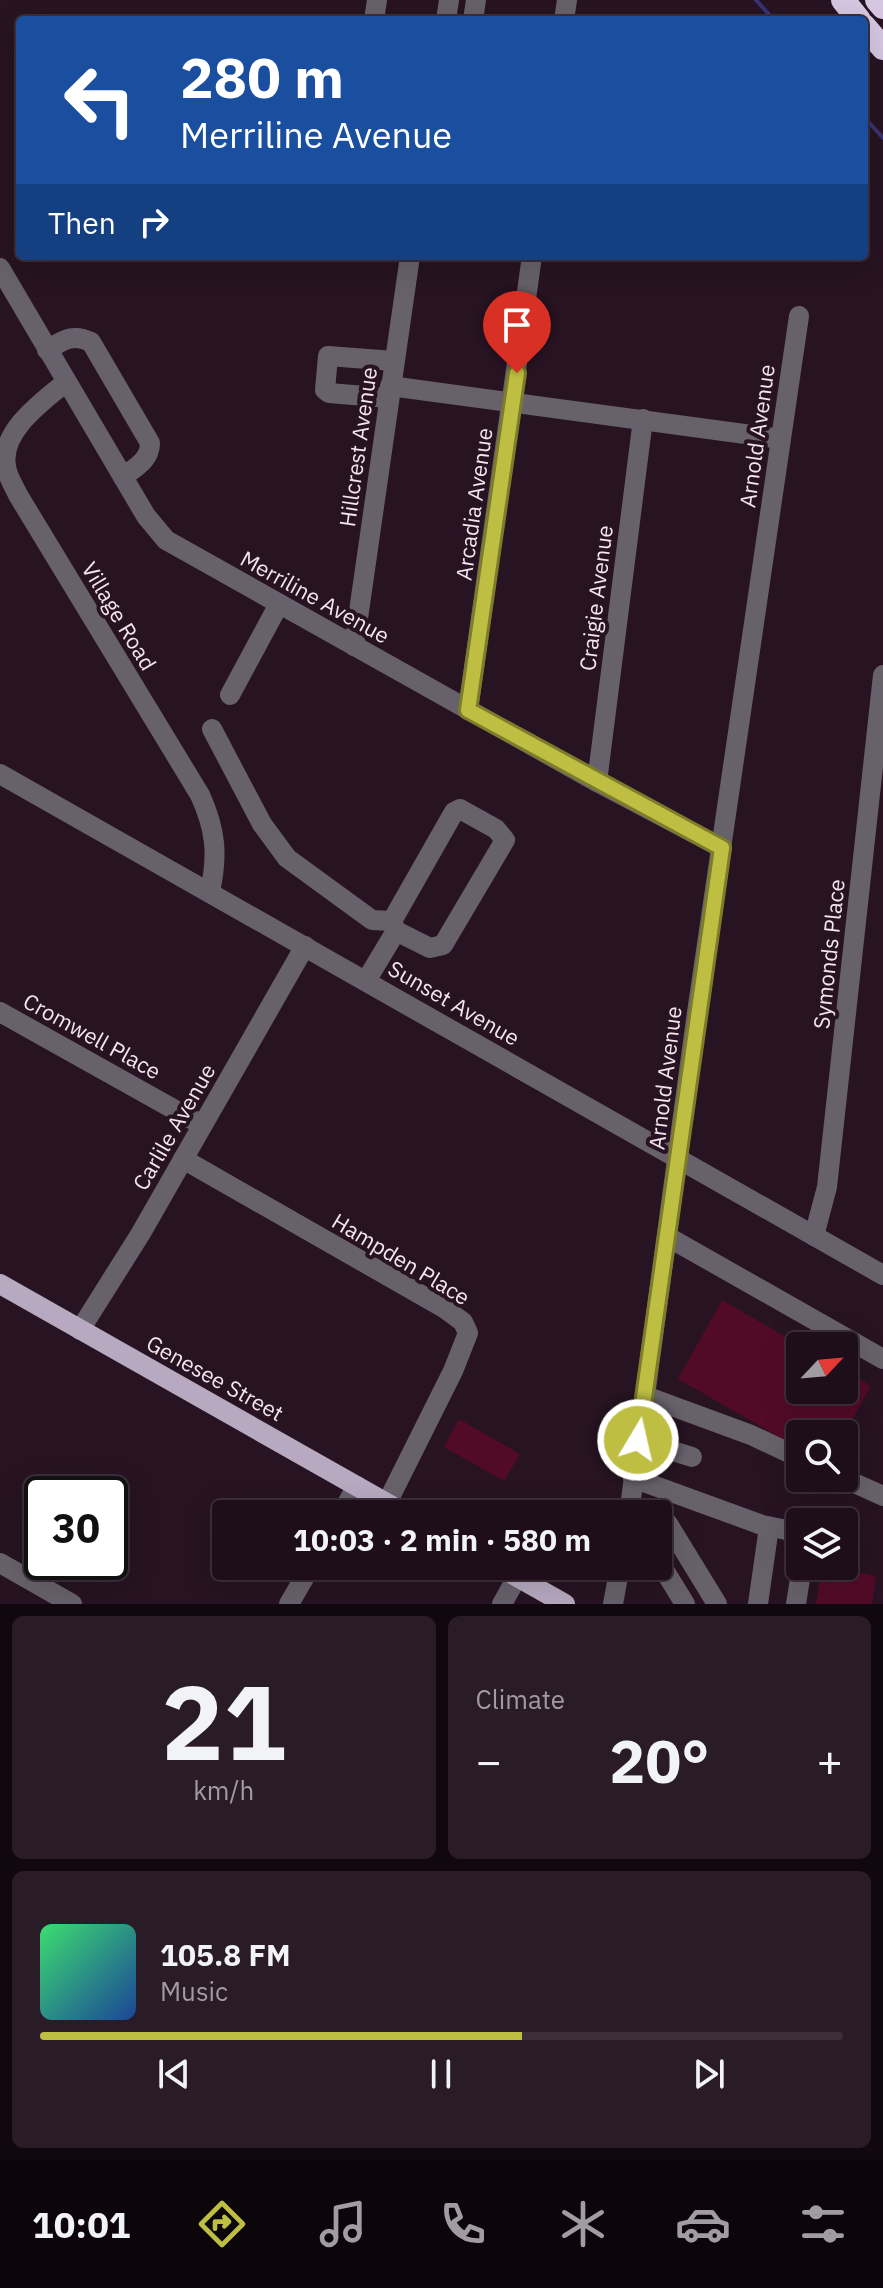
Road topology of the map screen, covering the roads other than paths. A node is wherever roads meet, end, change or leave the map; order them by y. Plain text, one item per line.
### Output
1 (843, 0) edge
2 (877, 0) edge
3 (883, 7) edge
4 (856, 16) edge
5 (868, 31) edge
6 (883, 48) edge
7 (409, 260) edge
8 (531, 260) edge
9 (0, 268) edge
10 (799, 316) dead end
11 (47, 350) junction
12 (394, 361) junction
13 (66, 382) junction
14 (390, 392) junction
15 (513, 402) junction
16 (643, 419) junction
17 (781, 439) junction
18 (123, 477) junction
19 (279, 604) junction
20 (354, 646) junction
21 (883, 675) edge
22 (230, 695) dead end
23 (468, 710) junction
24 (212, 729) dead end
25 (879, 762) edge
26 (0, 774) edge
27 (597, 782) junction
28 (722, 848) junction
29 (210, 892) junction
30 (394, 926) junction
31 (305, 946) junction
32 (366, 981) junction
33 (0, 1012) edge
34 (202, 1125) junction
35 (678, 1158) junction
36 (183, 1159) junction
37 (814, 1236) junction
38 (668, 1237) junction
39 (883, 1275) edge
40 (0, 1284) edge
41 (80, 1330) junction
42 (883, 1359) edge
43 (645, 1396) junction
44 (638, 1440) junction
45 (786, 1451) edge
46 (692, 1457) dead end
47 (858, 1485) edge
48 (357, 1486) junction
49 (631, 1496) edge
50 (883, 1496) edge
51 (349, 1500) edge
52 (382, 1500) edge
53 (388, 1500) edge
54 (769, 1527) junction
55 (786, 1530) edge
56 (672, 1531) edge
57 (0, 1563) edge
58 (303, 1580) edge
59 (515, 1580) edge
60 (522, 1580) edge
61 (617, 1580) edge
62 (670, 1580) edge
63 (800, 1580) edge
64 (72, 1604) edge
65 (289, 1604) edge
66 (502, 1604) edge
67 (565, 1604) edge
68 (613, 1604) edge
69 (685, 1604) edge
70 (717, 1604) edge
71 (758, 1604) edge
72 (796, 1604) edge

1 - 4 highway
2 - 3 highway
5 - 6 highway
7 - 12 street, Hillcrest Avenue
8 - 15 street, Arcadia Avenue
9 - 11 street, Merriline Avenue
10 - 17 street, Arnold Avenue
11 - 13 street, Merriline Avenue
11 - 18 street
12 - 14 street, Hillcrest Avenue
12 - 14 street
13 - 18 street, Merriline Avenue
13 - 29 street, Village Road
14 - 15 street
14 - 20 street, Hillcrest Avenue
15 - 16 street
15 - 23 street, Arcadia Avenue
16 - 17 street
16 - 27 street, Craigie Avenue
17 - 28 street, Arnold Avenue
18 - 19 street, Merriline Avenue
19 - 20 street, Merriline Avenue
19 - 22 street
20 - 23 street, Merriline Avenue
21 - 25 street, Symonds Place
23 - 27 street, Merriline Avenue
24 - 30 street
25 - 37 street, Symonds Place
26 - 29 street, Sunset Avenue
27 - 28 street, Merriline Avenue
28 - 35 street, Arnold Avenue
29 - 31 street, Sunset Avenue
30 - 30 street
30 - 32 street
31 - 32 street, Sunset Avenue
31 - 34 street, Carlile Avenue
32 - 35 street, Sunset Avenue
33 - 34 street, Cromwell Place
34 - 36 street, Carlile Avenue
35 - 37 street, Sunset Avenue
35 - 38 street, Arnold Avenue
36 - 41 street, Carlile Avenue
36 - 53 street, Hampden Place
37 - 39 street, Sunset Avenue
38 - 42 street
38 - 43 street, Arnold Avenue
40 - 41 main road, Genesee Street
41 - 48 main road, Genesee Street
43 - 44 street, Arnold Avenue
43 - 45 street
44 - 46 street
44 - 49 street, Arnold Avenue
47 - 50 street
48 - 51 street
48 - 52 main road, Genesee Street
49 - 54 street
54 - 55 street
54 - 71 street
56 - 70 street
57 - 64 street
58 - 65 street
59 - 66 street
60 - 67 main road
61 - 68 street
62 - 69 street
63 - 72 street

